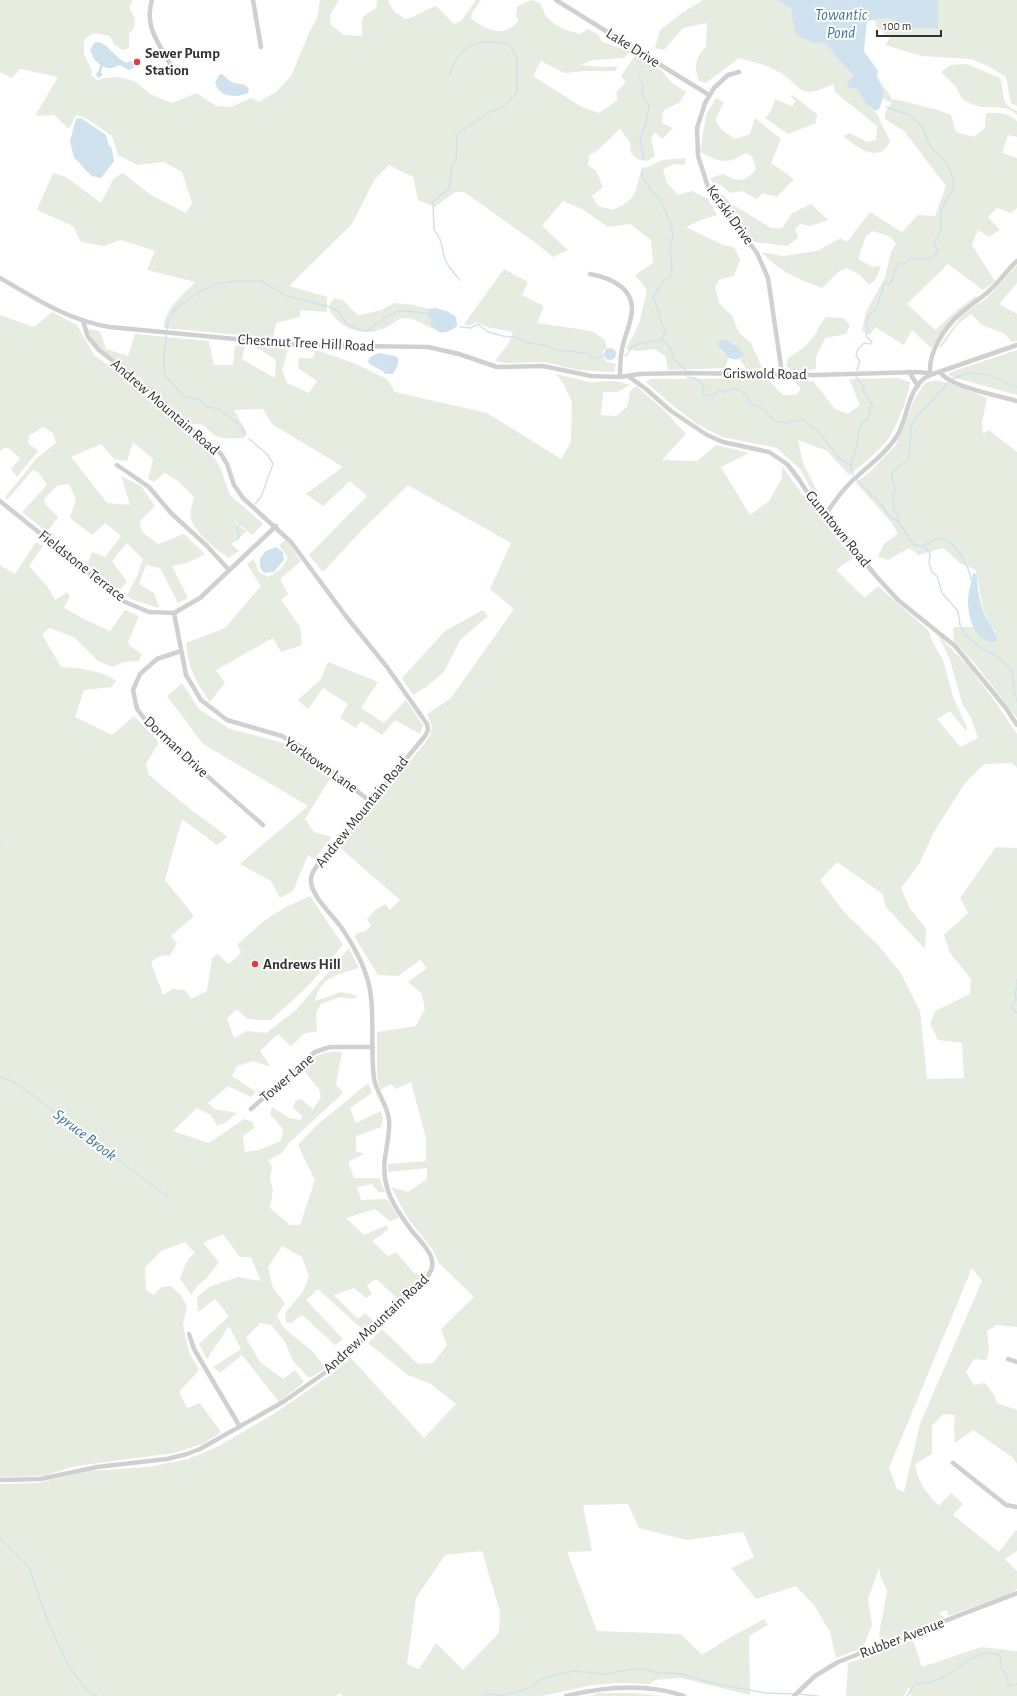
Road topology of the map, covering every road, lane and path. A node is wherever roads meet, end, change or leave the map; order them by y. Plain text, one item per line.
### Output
1 (152, 0) edge
2 (253, 0) edge
3 (556, 0) edge
4 (261, 47) dead end
5 (170, 64) dead end
6 (739, 72) dead end
7 (709, 95) junction
8 (1017, 261) edge
9 (590, 274) dead end
10 (0, 278) edge
11 (83, 321) junction
12 (1017, 345) edge
13 (909, 372) junction
14 (940, 372) junction
15 (782, 373) junction
16 (930, 375) junction
17 (628, 376) junction
18 (620, 377) junction
19 (918, 386) junction
20 (1017, 401) edge
21 (116, 465) dead end
22 (0, 501) edge
23 (825, 515) junction
24 (276, 526) junction
25 (229, 570) junction
26 (174, 613) junction
27 (181, 651) junction
28 (1017, 725) edge
29 (371, 802) junction
30 (263, 825) dead end
31 (373, 1046) junction
32 (251, 1110) dead end
33 (189, 1334) dead end
34 (1008, 1359) dead end
35 (1017, 1362) edge
36 (240, 1427) junction
37 (953, 1463) dead end
38 (0, 1480) edge
39 (1017, 1507) edge
40 (1017, 1593) edge
41 (566, 1696) edge
42 (684, 1696) edge
43 (794, 1696) edge

1 - 5 street
2 - 4 street
3 - 7 street, Lake Drive
6 - 7 street, Kerski Drive
7 - 15 street, Kerski Drive
8 - 16 street
9 - 18 street
10 - 11 street, Chestnut Tree Hill Road
11 - 18 street, Chestnut Tree Hill Road
11 - 24 street, Andrew Mountain Road
12 - 14 street
13 - 15 street, Griswold Road
13 - 16 street, Griswold Road
13 - 19 street
14 - 16 street
14 - 20 street
15 - 17 street, Griswold Road
16 - 19 street
17 - 18 street, Griswold Road
17 - 23 street, Gunntown Road
19 - 23 street
21 - 25 street
22 - 26 street, Fieldstone Terrace
23 - 28 street, Gunntown Road
24 - 25 street
24 - 29 street, Andrew Mountain Road
25 - 26 street
26 - 27 street, Yorktown Lane
27 - 29 street, Yorktown Lane
27 - 30 street, Dorman Drive
29 - 31 street, Andrew Mountain Road
31 - 32 street, Tower Lane
31 - 36 street, Andrew Mountain Road
33 - 36 street
34 - 35 street
36 - 38 street, Andrew Mountain Road
37 - 39 street
40 - 43 street, Rubber Avenue
41 - 42 street

